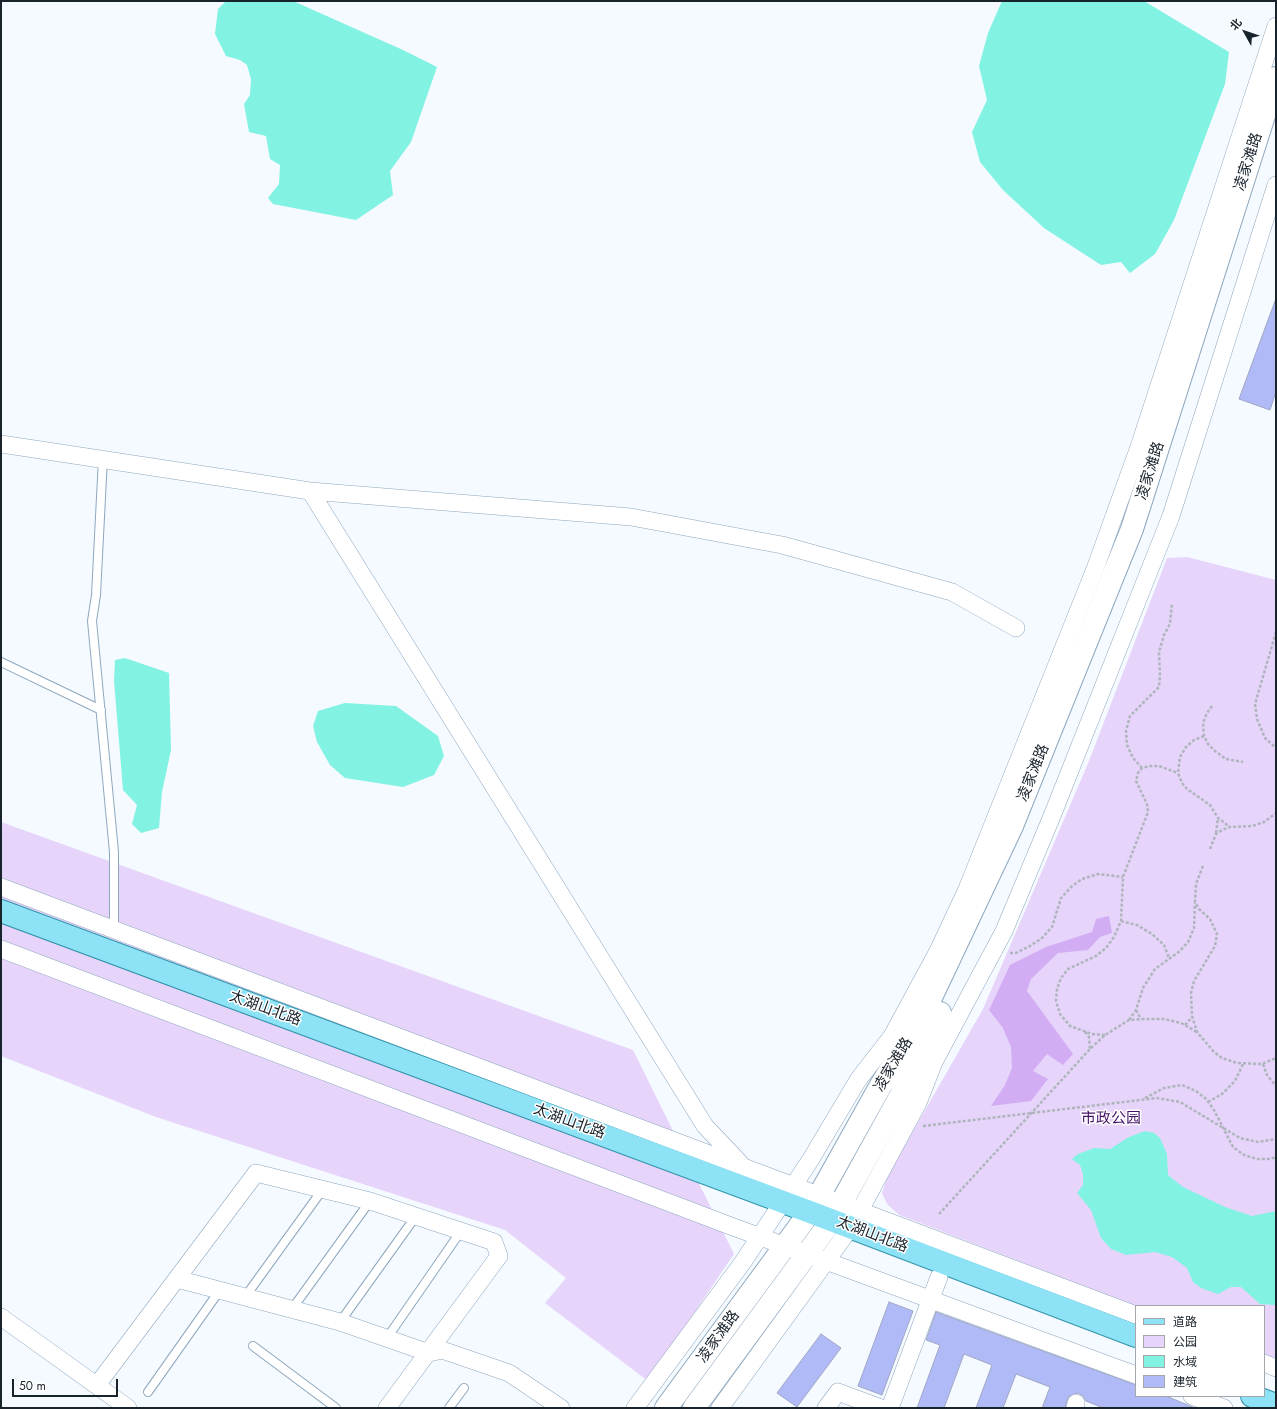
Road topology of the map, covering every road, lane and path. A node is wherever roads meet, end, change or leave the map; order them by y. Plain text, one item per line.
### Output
1 (1276, 26) edge
2 (1276, 78) edge
3 (1276, 126) edge
4 (1276, 185) edge
5 (1, 444) edge
6 (103, 458) junction
7 (310, 490) junction
8 (1172, 604) dead end
9 (1016, 628) dead end
10 (1276, 632) edge
11 (1, 662) edge
12 (1212, 706) dead end
13 (101, 710) junction
14 (1204, 736) junction
15 (1276, 748) edge
16 (1243, 762) dead end
17 (1142, 768) junction
18 (1178, 773) junction
19 (1276, 813) edge
20 (1218, 818) junction
21 (1230, 827) junction
22 (1216, 834) junction
23 (1210, 849) dead end
24 (1203, 866) dead end
25 (1123, 877) junction
26 (1, 887) edge
27 (1195, 902) junction
28 (1, 911) edge
29 (1121, 921) junction
30 (1, 926) edge
31 (114, 930) junction
32 (1, 949) edge
33 (1005, 953) dead end
34 (1169, 958) junction
35 (1136, 1010) junction
36 (1192, 1017) junction
37 (1141, 1019) junction
38 (1129, 1020) junction
39 (1185, 1025) junction
40 (1085, 1032) junction
41 (1197, 1032) junction
42 (1105, 1035) junction
43 (1090, 1049) junction
44 (1276, 1058) edge
45 (1243, 1064) junction
46 (1263, 1064) junction
47 (1276, 1086) edge
48 (1144, 1099) junction
49 (1208, 1102) junction
50 (1031, 1113) junction
51 (905, 1128) junction
52 (1223, 1128) junction
53 (1276, 1140) edge
54 (1276, 1157) edge
55 (744, 1167) junction
56 (323, 1189) junction
57 (784, 1200) junction
58 (370, 1201) junction
59 (810, 1210) junction
60 (939, 1214) dead end
61 (416, 1216) junction
62 (842, 1222) junction
63 (461, 1231) junction
64 (760, 1236) junction
65 (785, 1246) junction
66 (807, 1254) junction
67 (828, 1261) junction
68 (939, 1277) junction
69 (177, 1278) junction
70 (220, 1290) junction
71 (245, 1297) junction
72 (930, 1299) junction
73 (292, 1309) junction
74 (1135, 1315) edge
75 (1, 1317) edge
76 (340, 1322) junction
77 (1135, 1336) edge
78 (387, 1338) junction
79 (253, 1346) dead end
80 (1135, 1352) edge
81 (429, 1353) junction
82 (1265, 1364) edge
83 (1276, 1368) edge
84 (1135, 1375) edge
85 (97, 1385) junction
86 (1265, 1385) edge
87 (464, 1388) dead end
88 (1276, 1389) edge
89 (148, 1392) dead end
90 (1195, 1397) edge
91 (1255, 1397) edge
92 (1276, 1405) edge
93 (128, 1408) edge
94 (336, 1408) edge
95 (387, 1408) edge
96 (449, 1408) edge
97 (561, 1408) edge
98 (635, 1408) edge
99 (666, 1408) edge
100 (694, 1408) edge
101 (720, 1408) edge
102 (826, 1408) edge
103 (881, 1408) edge
104 (890, 1408) edge
105 (1224, 1408) edge

1 - 57 street
2 - 59 main road, 凌家滩路
3 - 62 main road, 凌家滩路
4 - 51 street
5 - 6 street
6 - 7 street
6 - 13 lane
7 - 9 street
7 - 55 street
8 - 17 path
10 - 15 path
11 - 13 lane
12 - 14 path
13 - 31 lane
14 - 16 path
14 - 18 path
17 - 18 path
17 - 25 path
18 - 20 path
19 - 21 path
20 - 21 path
20 - 22 path
21 - 22 path
22 - 23 path
24 - 27 path
25 - 29 path
25 - 33 path
26 - 31 street
27 - 34 path
27 - 36 path
28 - 57 main road, 太湖山北路
29 - 34 path
29 - 40 path
30 - 57 main road, 太湖山北路
31 - 55 street
32 - 64 street
34 - 35 path
35 - 37 path
35 - 38 path
36 - 39 path
36 - 41 path
37 - 38 path
37 - 39 path
38 - 42 path
39 - 41 path
40 - 42 path
40 - 43 path
41 - 45 path
42 - 43 path
43 - 50 path
44 - 46 path
45 - 46 path
45 - 49 path
46 - 47 path
48 - 49 path
48 - 50 path
48 - 52 path
49 - 52 path
50 - 51 path
50 - 60 path
51 - 62 street
52 - 53 path
52 - 54 path
55 - 57 street
56 - 58 street
56 - 69 street
56 - 71 lane
57 - 59 main road, 太湖山北路
57 - 59 street
57 - 64 street
58 - 61 street
58 - 73 lane
59 - 62 main road, 太湖山北路
59 - 62 street
59 - 65 main road, 凌家滩路
61 - 63 street
61 - 76 lane
62 - 66 main road, 凌家滩路
62 - 67 street
62 - 68 main road, 太湖山北路
62 - 74 street
62 - 77 main road, 太湖山北路
63 - 78 lane
63 - 81 street
64 - 65 street
64 - 98 street
65 - 66 street
65 - 99 main road, 凌家滩路
66 - 67 street
66 - 100 main road, 凌家滩路
67 - 72 street
67 - 101 street
68 - 72 street
68 - 80 main road, 太湖山北路
69 - 70 street
69 - 85 street
70 - 71 street
70 - 89 lane
71 - 73 street
72 - 84 street
72 - 104 street
73 - 76 street
75 - 85 street
76 - 78 street
78 - 81 street
79 - 94 lane
81 - 95 street
81 - 97 street
82 - 83 street
85 - 93 street
86 - 88 main road
87 - 96 lane
90 - 105 street
91 - 92 main road
102 - 103 street

